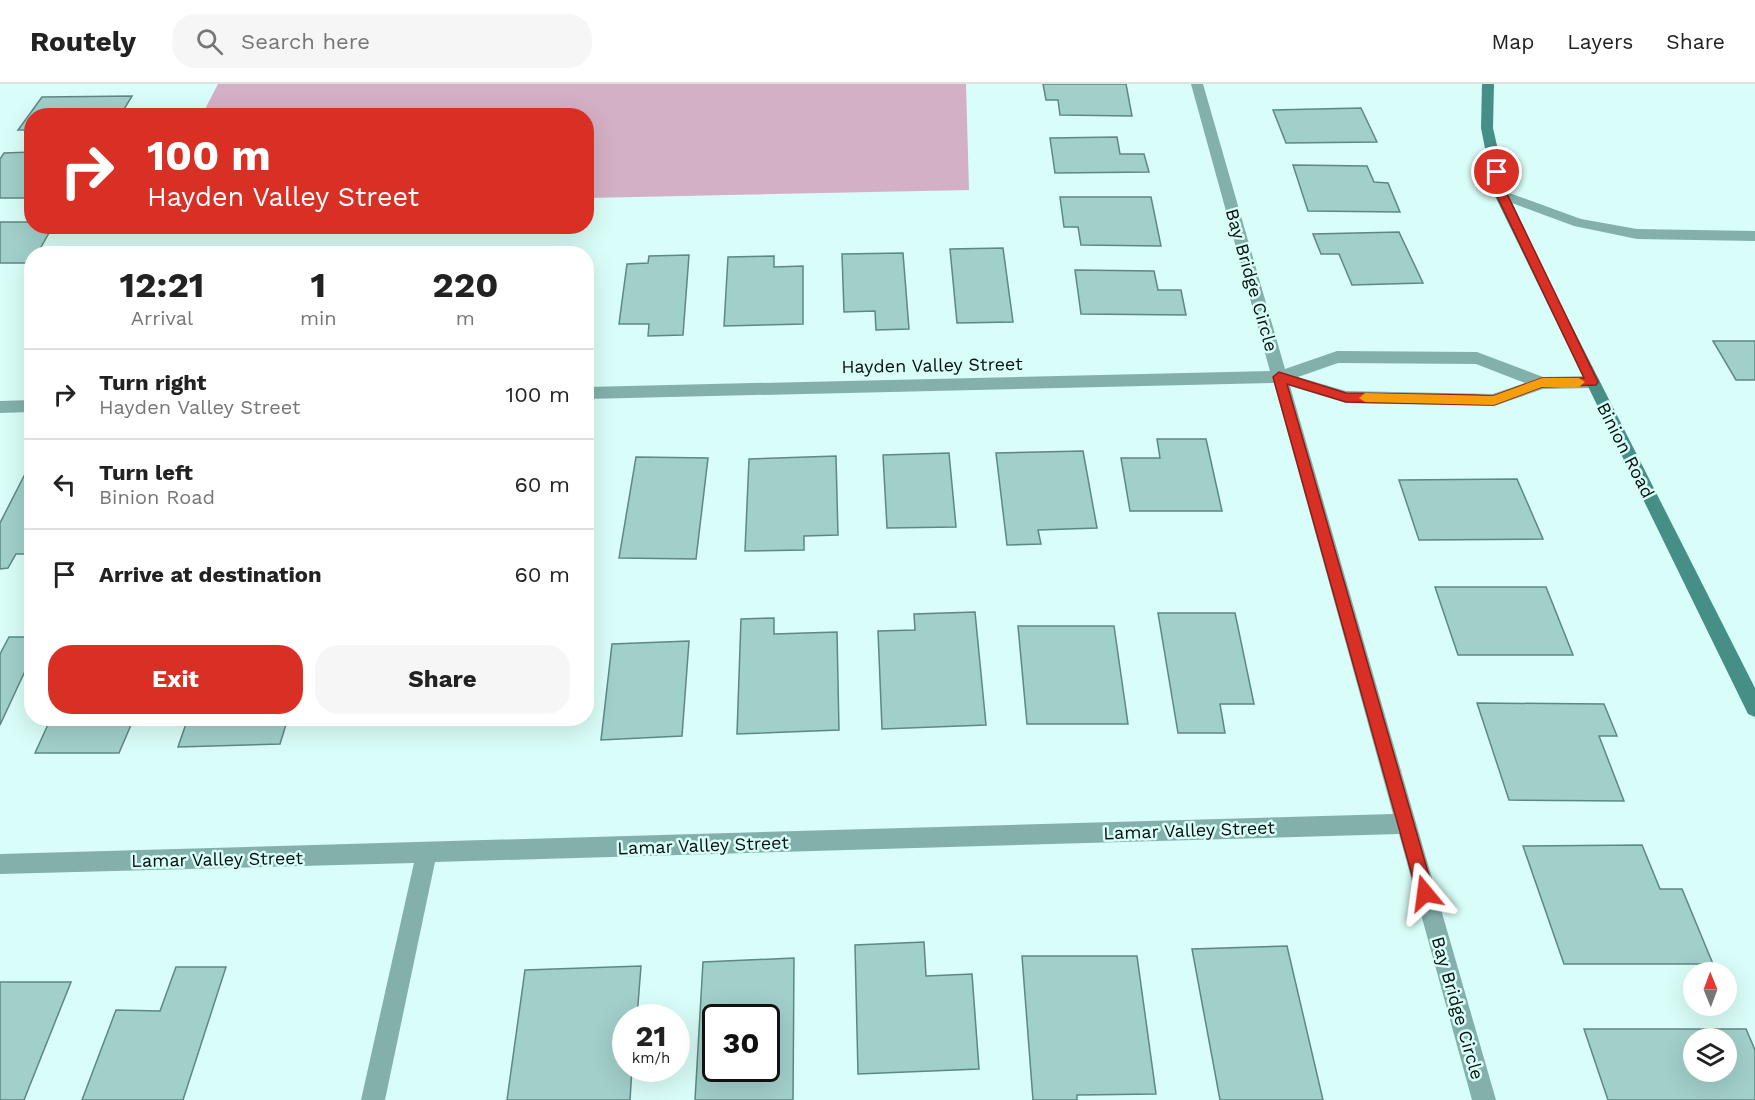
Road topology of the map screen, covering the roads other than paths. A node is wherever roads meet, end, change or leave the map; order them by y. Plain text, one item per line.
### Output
1 (1197, 84) edge
2 (1488, 84) edge
3 (1502, 194) junction
4 (1755, 236) edge
5 (1279, 377) junction
6 (1592, 382) junction
7 (1542, 383) junction
8 (594, 393) edge
9 (24, 406) edge
10 (0, 407) edge
11 (1755, 708) edge
12 (1406, 824) junction
13 (426, 854) junction
14 (0, 864) edge
15 (373, 1100) edge
16 (1484, 1100) edge

1 - 5 street, Bay Bridge Circle
2 - 3 main road, Binion Road
3 - 4 street
3 - 6 main road, Binion Road
5 - 7 street, Hayden Valley Street
5 - 7 street, Hayden Valley Street
5 - 8 street, Hayden Valley Street
5 - 12 street, Bay Bridge Circle
6 - 7 street, Hayden Valley Street
6 - 11 main road, Binion Road
9 - 10 street
12 - 13 street, Lamar Valley Street
12 - 16 street, Bay Bridge Circle
13 - 14 street, Lamar Valley Street
13 - 15 street

